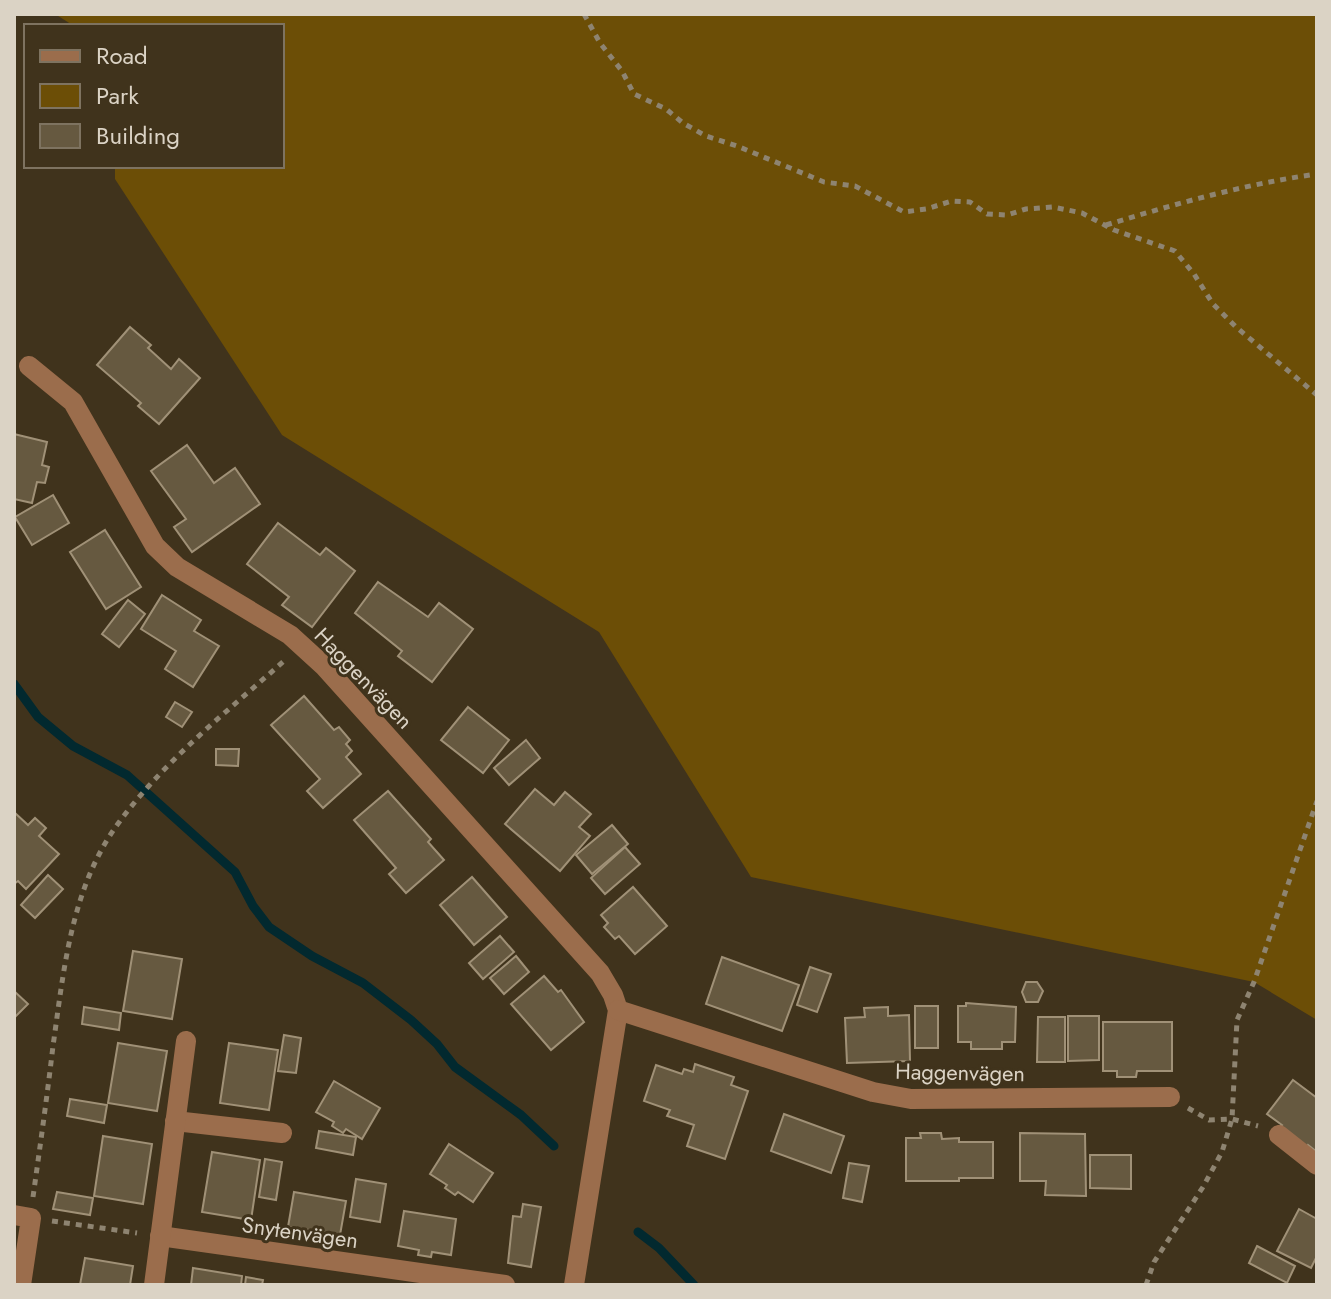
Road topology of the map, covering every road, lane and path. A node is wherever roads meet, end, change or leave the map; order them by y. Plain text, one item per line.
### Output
1 (584, 14) edge
2 (1317, 174) edge
3 (1105, 225) junction
4 (29, 366) dead end
5 (1317, 395) edge
6 (300, 645) junction
7 (1317, 801) edge
8 (618, 1010) junction
9 (186, 1041) dead end
10 (1170, 1097) joint
11 (1232, 1119) junction
12 (175, 1121) junction
13 (282, 1133) dead end
14 (1279, 1135) joint
15 (1317, 1165) edge
16 (22, 1216) edge
17 (160, 1236) junction
18 (434, 1280) edge
19 (21, 1285) edge
20 (154, 1285) edge
21 (505, 1285) edge
22 (574, 1285) edge
23 (1146, 1285) edge

1 - 3 path
2 - 3 path
3 - 5 path
4 - 6 street, Haggenvägen
6 - 8 street, Haggenvägen
6 - 16 path
7 - 11 path
8 - 10 street, Haggenvägen
8 - 22 street
9 - 12 street
10 - 11 path
11 - 14 path
11 - 23 path
12 - 13 street
12 - 17 street
14 - 15 street
16 - 17 path
16 - 19 street
17 - 18 street, Snytenvägen
17 - 20 street
18 - 21 street, Snytenvägen

